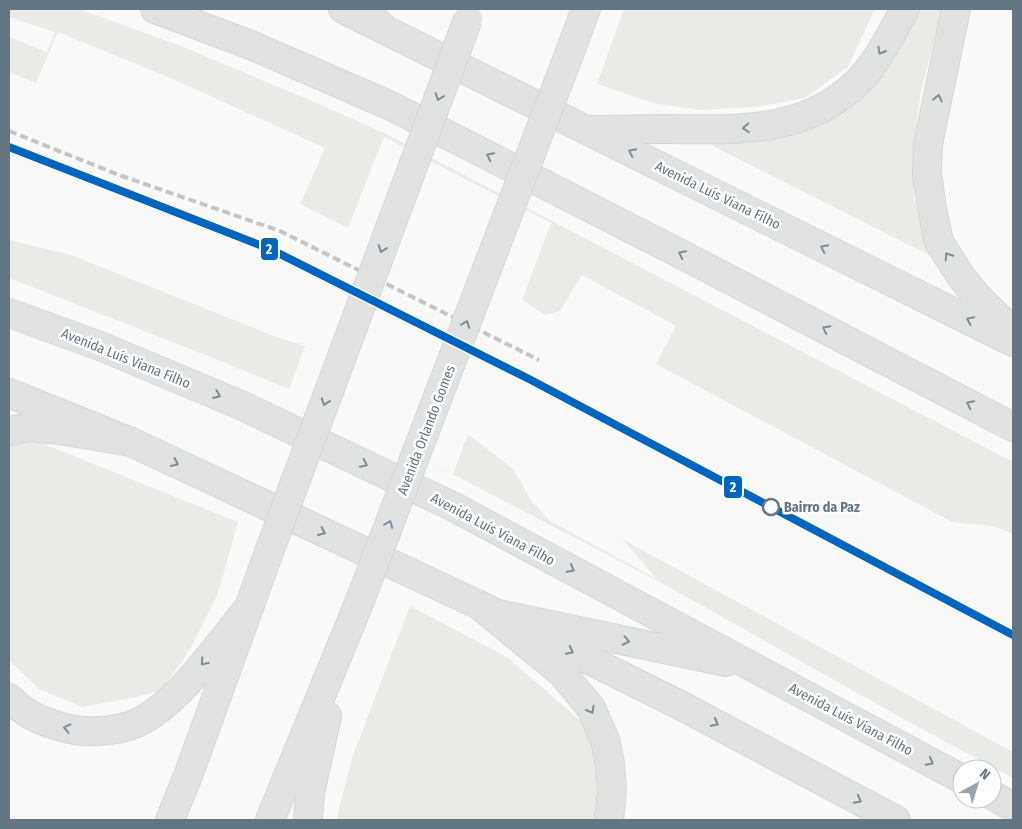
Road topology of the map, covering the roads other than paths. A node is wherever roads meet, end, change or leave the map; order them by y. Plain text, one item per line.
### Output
1 (155, 9) edge
2 (343, 9) edge
3 (364, 9) edge
4 (586, 9) edge
5 (905, 9) edge
6 (956, 9) edge
7 (470, 14) edge
8 (385, 30) junction
9 (588, 130) junction
10 (9, 312) edge
11 (1013, 332) edge
12 (1013, 342) edge
13 (9, 393) edge
14 (1013, 427) edge
15 (9, 431) edge
16 (131, 442) junction
17 (486, 609) junction
18 (246, 611) junction
19 (342, 646) junction
20 (758, 669) junction
21 (9, 698) edge
22 (952, 774) edge
23 (1002, 801) edge
24 (1013, 807) edge
25 (170, 820) edge
26 (270, 820) edge
27 (308, 820) edge
28 (609, 820) edge
29 (896, 820) edge

14 -> 1 main road
2 - 8 main road, Avenida Luís Viana Filho
3 - 8 main road
19 -> 4 main road, Avenida Orlando Gomes, bridge
5 -> 9 main road
11 -> 6 main road
7 -> 18 main road, bridge
8 - 9 main road, Avenida Luís Viana Filho
12 -> 9 main road, Avenida Luís Viana Filho
10 -> 20 main road, Avenida Luís Viana Filho
13 - 16 main road
15 - 16 main road
16 -> 17 main road
17 -> 20 main road
17 -> 28 main road
17 -> 29 main road
18 -> 21 main road
18 - 25 main road
19 - 26 main road, Avenida Orlando Gomes
19 - 27 main road
20 -> 22 main road, Avenida Luís Viana Filho
23 - 24 main road

